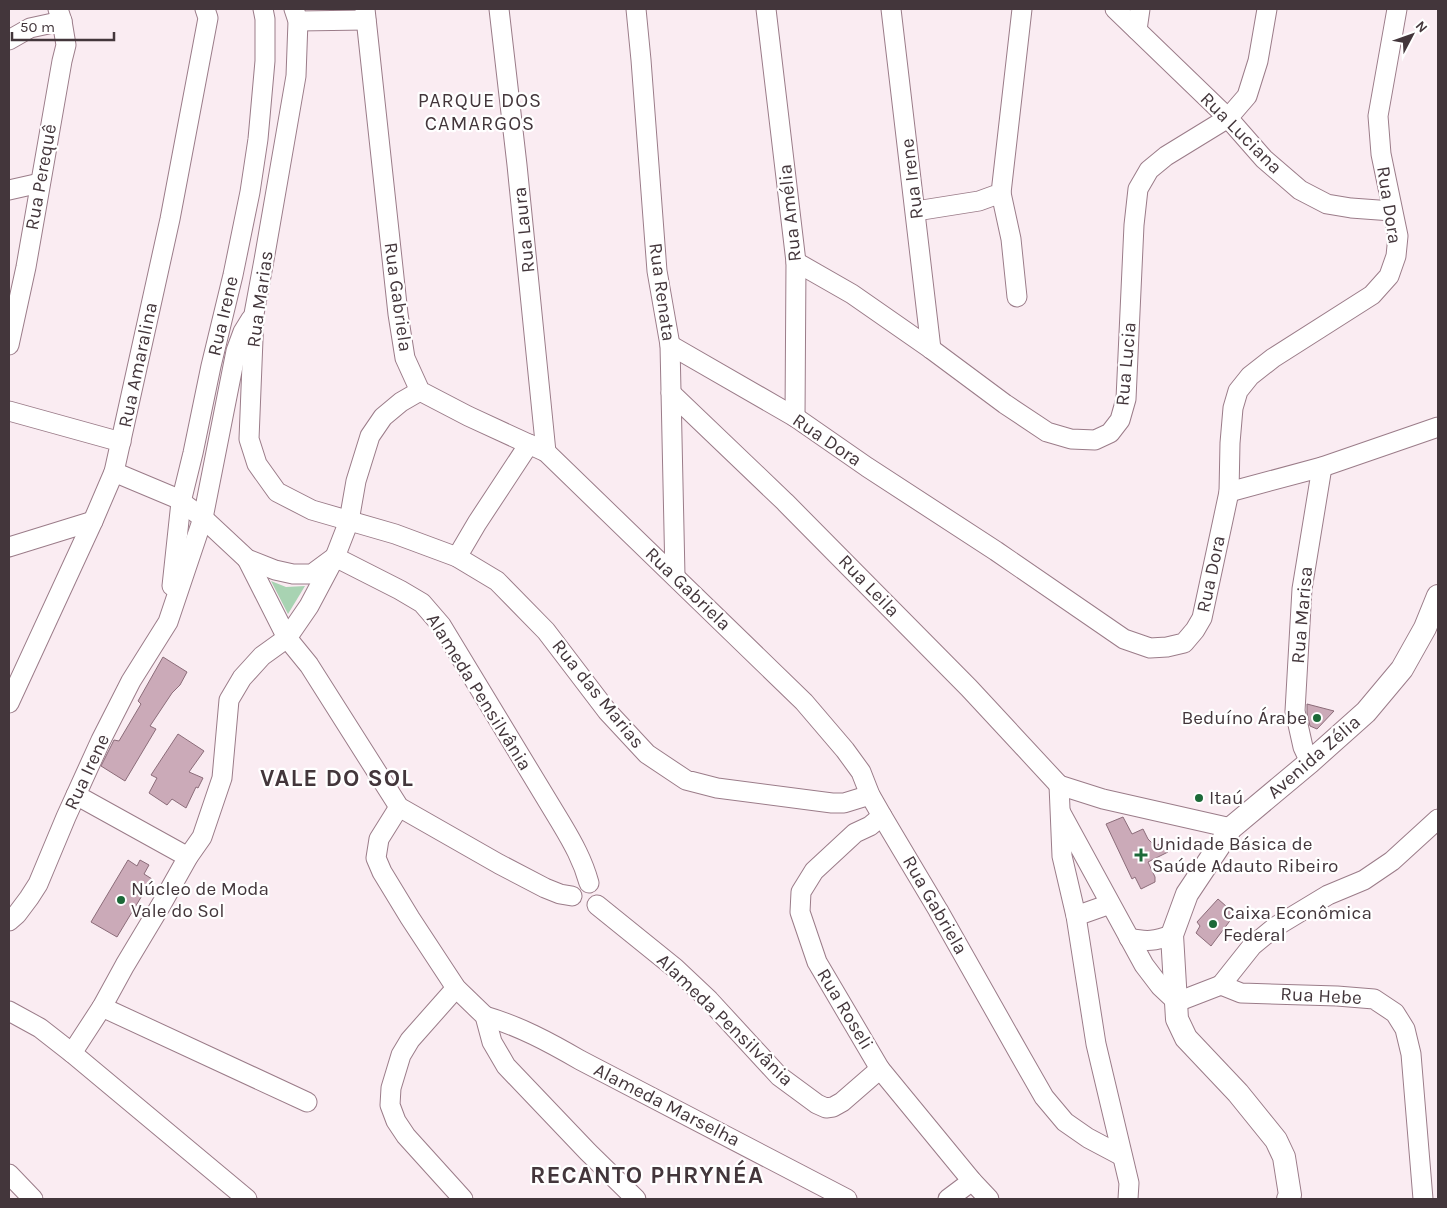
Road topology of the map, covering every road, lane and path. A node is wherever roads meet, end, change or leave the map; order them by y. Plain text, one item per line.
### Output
1 (205, 9) edge
2 (263, 9) edge
3 (499, 9) edge
4 (636, 9) edge
5 (766, 9) edge
6 (892, 9) edge
7 (1022, 9) edge
8 (1115, 9) edge
9 (1140, 9) edge
10 (1268, 9) edge
11 (1396, 9) edge
12 (366, 14) edge
13 (60, 15) edge
14 (296, 15) edge
15 (1136, 30) junction
16 (9, 40) edge
17 (1228, 118) junction
18 (40, 183) junction
19 (9, 190) edge
20 (1000, 193) junction
21 (916, 211) junction
22 (1392, 211) junction
23 (246, 213) junction
24 (272, 215) junction
25 (237, 255) junction
26 (264, 260) junction
27 (796, 262) junction
28 (1017, 297) dead end
29 (254, 314) junction
30 (9, 345) edge
31 (670, 345) junction
32 (931, 348) junction
33 (420, 391) junction
34 (671, 393) junction
35 (9, 412) edge
36 (795, 418) junction
37 (1438, 427) edge
38 (121, 442) junction
39 (529, 444) junction
40 (546, 452) junction
41 (1322, 467) junction
42 (114, 472) junction
43 (1229, 492) junction
44 (181, 502) junction
45 (203, 518) junction
46 (94, 521) junction
47 (349, 521) junction
48 (9, 547) edge
49 (334, 557) junction
50 (457, 557) junction
51 (247, 559) junction
52 (675, 576) junction
53 (1438, 596) edge
54 (168, 622) junction
55 (287, 638) junction
56 (9, 703) edge
57 (1310, 762) junction
58 (1059, 786) junction
59 (76, 795) junction
60 (870, 795) junction
61 (844, 803) junction
62 (399, 807) junction
63 (1061, 813) junction
64 (882, 816) junction
65 (1438, 819) edge
66 (1231, 828) junction
67 (855, 833) junction
68 (188, 858) junction
69 (589, 883) junction
70 (572, 896) junction
71 (1110, 904) junction
72 (597, 905) junction
73 (1076, 916) junction
74 (9, 921) edge
75 (1172, 935) junction
76 (1129, 938) junction
77 (1222, 985) junction
78 (456, 988) junction
79 (1177, 1002) junction
80 (102, 1007) junction
81 (9, 1011) edge
82 (485, 1016) junction
83 (72, 1053) junction
84 (880, 1069) junction
85 (307, 1102) dead end
86 (1122, 1156) junction
87 (9, 1174) edge
88 (972, 1181) junction
89 (33, 1199) edge
90 (247, 1199) edge
91 (463, 1199) edge
92 (636, 1199) edge
93 (847, 1199) edge
94 (948, 1199) edge
95 (989, 1199) edge
96 (1128, 1199) edge
97 (1288, 1199) edge
98 (1423, 1199) edge

1 - 38 street, Rua Amaralina
2 - 23 street, Rua Irene
3 - 40 street, Rua Laura
4 - 31 street, Rua Renata
5 - 27 street, Rua Amélia
6 - 21 street, Rua Irene
7 - 20 street
8 - 15 street, Rua Luciana
9 - 15 street
10 - 17 street, Rua Lucia
11 - 22 street, Rua Dora
12 - 14 street
12 - 33 street, Rua Gabriela
13 - 16 street
13 - 18 street, Rua Perequê
14 - 24 street, Rua Marias
15 - 17 street, Rua Luciana
17 - 22 street, Rua Luciana
17 - 32 street, Rua Lucia
18 - 19 street
18 - 30 street, Rua Perequê
20 - 21 street
20 - 28 street
21 - 32 street, Rua Irene
22 - 43 street, Rua Dora
23 - 24 street
23 - 25 street, Rua Irene
24 - 26 street, Rua Marias
25 - 26 street
25 - 44 street, Rua Irene
26 - 29 street, Rua Marias
27 - 32 street, Rua Lucia
27 - 36 street, Rua Amélia
29 - 45 street, Rua Irene
29 - 47 street, Rua Marias
31 - 34 street, Rua Renata
31 - 36 street, Rua Dora
33 - 39 street, Rua Gabriela
33 - 47 street
34 - 52 street, Rua Renata
34 - 58 street, Rua Leila
35 - 38 street
36 - 43 street, Rua Dora
37 - 41 street
38 - 42 street, Rua Amaralina
39 - 40 street, Rua Gabriela
39 - 50 street
40 - 52 street, Rua Gabriela
41 - 43 street
41 - 57 street, Rua Marisa
42 - 44 street
42 - 46 street, Rua Amaralina
44 - 45 street
44 - 54 street, Rua Irene
45 - 51 street
45 - 54 street, Rua Irene
46 - 48 street
46 - 56 street, Rua Amaralina
47 - 49 street
47 - 50 street, Rua das Marias
49 - 51 street
49 - 55 street
49 - 69 street, Alameda Pensilvânia
50 - 61 street, Rua das Marias
51 - 55 street
52 - 60 street, Rua Gabriela
53 - 57 main road, Avenida Zélia
54 - 59 street, Rua Irene
55 - 62 street
55 - 68 street
57 - 66 main road, Avenida Zélia
58 - 63 street
58 - 66 street
59 - 68 street
59 - 74 street, Rua Irene
60 - 61 street, Rua das Marias
60 - 64 street, Rua Gabriela
61 - 67 street
62 - 70 street
62 - 78 street
63 - 71 street
63 - 73 street
64 - 67 street, Rua Roseli
64 - 86 street, Rua Gabriela
65 - 77 street
66 - 75 main road, Avenida Zélia
67 - 84 street, Rua Roseli
68 - 80 street
69 - 70 street
69 - 72 street
70 - 72 street
71 - 73 street
71 - 76 street
72 - 84 street, Alameda Pensilvânia
73 - 86 street
75 - 76 street
75 - 79 main road, Avenida Zélia
76 - 79 street
77 - 79 street
77 - 98 street, Rua Hebe
78 - 82 street
78 - 91 street
79 - 97 main road, Avenida Zélia
80 - 83 street
80 - 85 street
81 - 83 street
82 - 92 street
82 - 93 street, Alameda Marselha
83 - 90 street
84 - 88 street, Rua Roseli
86 - 96 street
87 - 89 street
88 - 94 street
88 - 95 street, Rua Roseli

